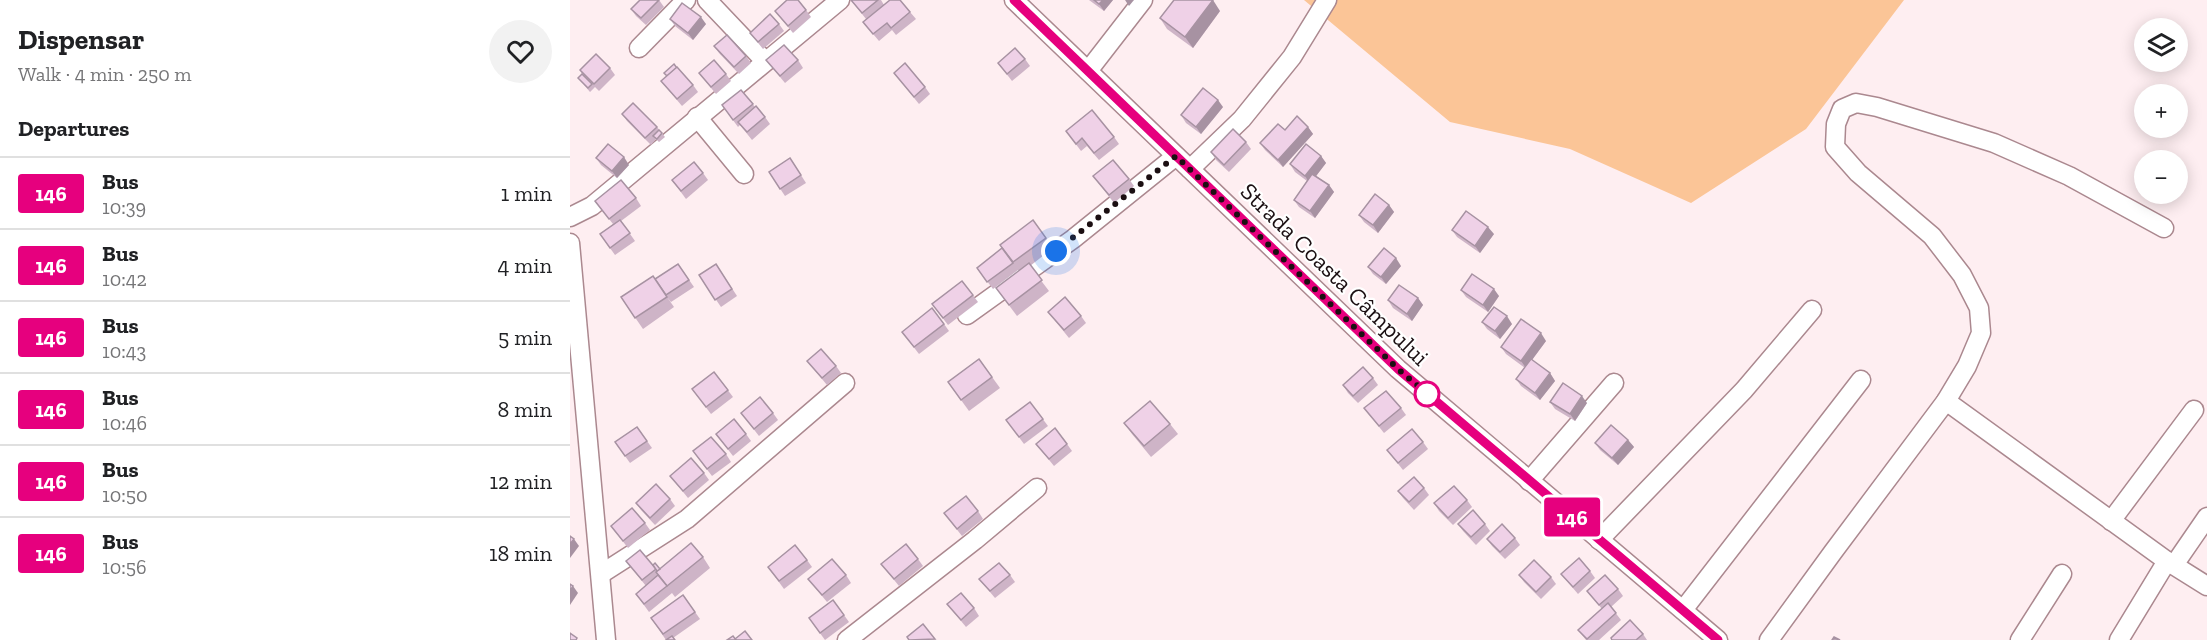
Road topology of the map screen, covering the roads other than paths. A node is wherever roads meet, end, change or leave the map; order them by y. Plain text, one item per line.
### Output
1 (686, 0) edge
2 (707, 0) edge
3 (840, 0) edge
4 (1014, 0) edge
5 (1143, 0) edge
6 (1327, 0) edge
7 (639, 48) dead end
8 (765, 61) junction
9 (1088, 71) junction
10 (697, 117) junction
11 (1176, 156) junction
12 (1190, 169) junction
13 (744, 174) dead end
14 (570, 217) edge
15 (2164, 228) dead end
16 (570, 243) edge
17 (1812, 310) dead end
18 (967, 315) dead end
19 (1861, 380) dead end
20 (845, 383) dead end
21 (1614, 383) dead end
22 (1946, 401) junction
23 (2194, 410) dead end
24 (1530, 481) junction
25 (1037, 488) dead end
26 (2207, 517) edge
27 (2111, 521) junction
28 (1599, 540) junction
29 (2170, 563) junction
30 (601, 574) junction
31 (2062, 574) dead end
32 (2207, 586) edge
33 (1683, 610) junction
34 (606, 640) edge
35 (847, 640) edge
36 (1718, 640) edge
37 (1770, 640) edge
38 (2020, 640) edge
39 (2119, 640) edge

1 - 7 street
2 - 8 street
3 - 8 street
4 - 9 street, Strada Coasta Câmpului
5 - 9 street
6 - 12 street
8 - 10 street
9 - 11 street, Strada Coasta Câmpului
10 - 13 street
10 - 14 street
11 - 12 street, Strada Coasta Câmpului
11 - 18 street
12 - 24 street, Strada Coasta Câmpului
15 - 22 street
16 - 30 street
17 - 28 street
19 - 33 street
20 - 30 street
21 - 24 street
22 - 27 street
22 - 37 street
23 - 27 street
24 - 28 street, Strada Coasta Câmpului
25 - 35 street
26 - 29 street
27 - 29 street
28 - 33 street, Strada Coasta Câmpului
29 - 32 street
29 - 39 street
30 - 34 street
31 - 38 street
33 - 36 street, Strada Coasta Câmpului

